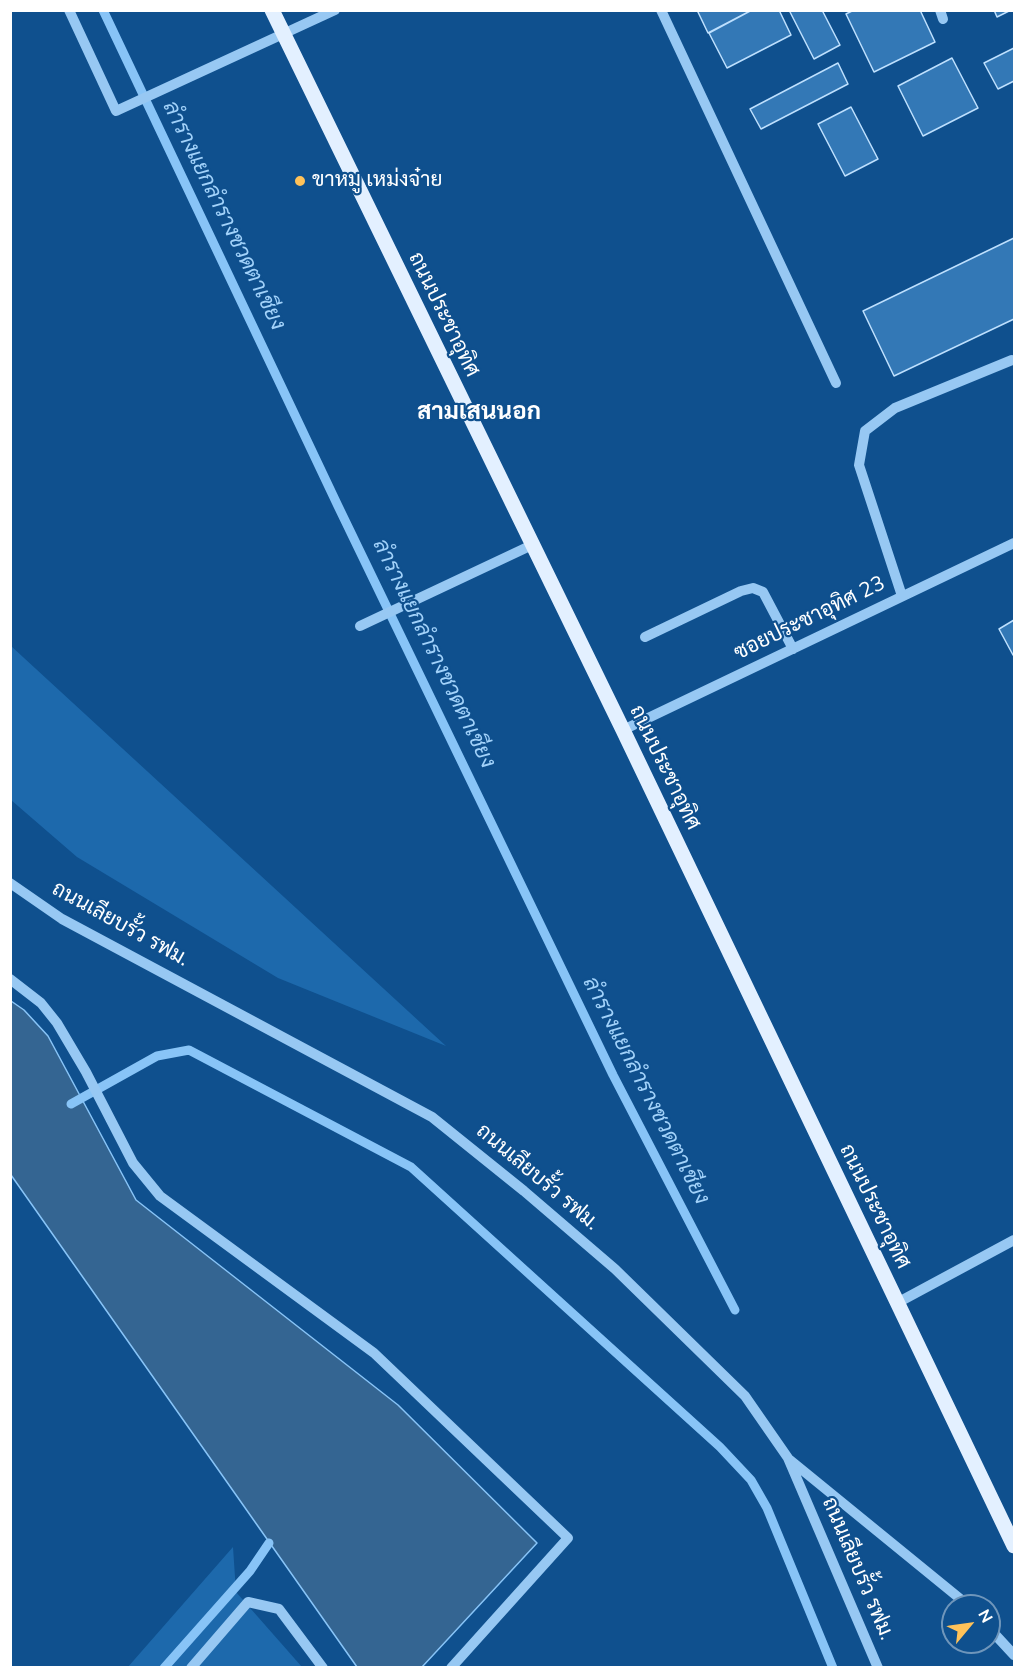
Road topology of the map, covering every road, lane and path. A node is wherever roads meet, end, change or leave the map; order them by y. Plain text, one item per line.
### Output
1 (69, 10) edge
2 (272, 10) edge
3 (335, 10) edge
4 (661, 10) edge
5 (284, 35) junction
6 (1012, 360) dead end
7 (836, 383) dead end
8 (1014, 543) edge
9 (532, 545) junction
10 (902, 596) junction
11 (360, 626) dead end
12 (645, 637) dead end
13 (793, 649) junction
14 (622, 730) junction
15 (10, 883) edge
16 (10, 979) edge
17 (1014, 1240) edge
18 (897, 1303) junction
19 (788, 1458) junction
20 (1014, 1546) edge
21 (954, 1594) edge
22 (1001, 1641) edge
23 (1014, 1655) edge
24 (190, 1668) edge
25 (322, 1668) edge
26 (451, 1668) edge
27 (878, 1668) edge

1 - 5 street
2 - 5 main road, ถนนประชาอุทิศ
3 - 5 street
4 - 7 street
5 - 9 main road, ถนนประชาอุทิศ
6 - 10 street
8 - 10 street, ซอยประชาอุทิศ 23
9 - 11 street
9 - 14 main road, ถนนประชาอุทิศ
10 - 13 street, ซอยประชาอุทิศ 23
12 - 13 street
13 - 14 street, ซอยประชาอุทิศ 23
14 - 18 main road, ถนนประชาอุทิศ
15 - 19 street, ถนนเลียบรั้ว รฟม.
16 - 26 street
17 - 18 street
18 - 20 main road, ถนนประชาอุทิศ
19 - 21 street
19 - 27 street, ถนนเลียบรั้ว รฟม.
22 - 23 street
24 - 25 street

